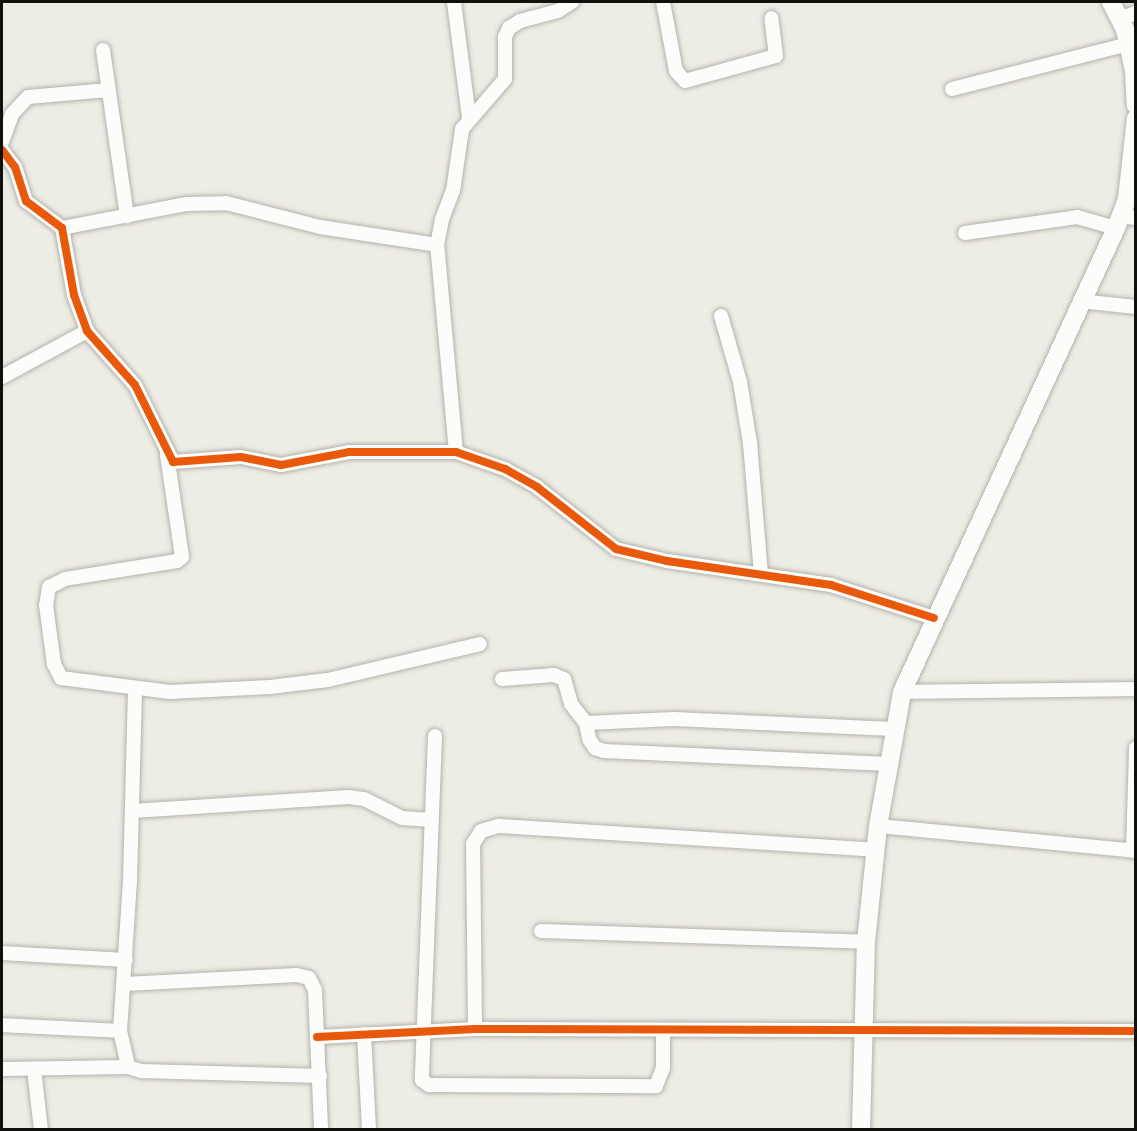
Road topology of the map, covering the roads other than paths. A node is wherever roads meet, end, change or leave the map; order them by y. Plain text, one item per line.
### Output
1 (454, 2) edge
2 (572, 2) edge
3 (663, 2) edge
4 (1111, 2) edge
5 (1128, 16) edge
6 (771, 18) dead end
7 (1128, 44) junction
8 (104, 50) dead end
9 (952, 89) dead end
10 (109, 90) junction
11 (1136, 105) edge
12 (469, 118) junction
13 (1136, 118) edge
14 (2, 142) edge
15 (2, 150) edge
16 (127, 216) junction
17 (1124, 221) edge
18 (62, 228) junction
19 (965, 233) dead end
20 (437, 245) junction
21 (1080, 301) junction
22 (1136, 307) edge
23 (721, 316) dead end
24 (87, 331) junction
25 (2, 377) edge
26 (456, 452) junction
27 (166, 453) junction
28 (761, 573) junction
29 (934, 618) junction
30 (480, 644) dead end
31 (502, 679) dead end
32 (135, 689) junction
33 (1136, 689) edge
34 (902, 692) junction
35 (586, 723) junction
36 (893, 729) junction
37 (435, 736) dead end
38 (1136, 748) edge
39 (888, 764) junction
40 (133, 811) junction
41 (431, 820) junction
42 (878, 826) junction
43 (876, 850) junction
44 (1134, 851) edge
45 (541, 931) dead end
46 (866, 942) junction
47 (2, 953) edge
48 (126, 960) junction
49 (125, 984) junction
50 (2, 1025) edge
51 (475, 1029) junction
52 (663, 1030) junction
53 (120, 1031) junction
54 (422, 1031) junction
55 (1136, 1031) edge
56 (862, 1032) junction
57 (364, 1034) junction
58 (318, 1037) junction
59 (128, 1067) junction
60 (34, 1069) junction
61 (2, 1070) edge
62 (320, 1076) junction
63 (41, 1130) edge
64 (321, 1130) edge
65 (369, 1130) edge
66 (861, 1130) edge

1 - 12 street
2 - 12 street
3 - 6 street
4 - 5 main road
5 - 7 main road
7 - 9 street
7 - 11 main road
8 - 10 street
10 - 14 street
10 - 16 street
12 - 20 street
13 - 17 main road
15 - 18 street
16 - 18 street
16 - 20 street
17 - 19 street
17 - 21 main road
18 - 24 street
20 - 26 street
21 - 22 street
21 - 29 main road
23 - 28 street
24 - 25 street
24 - 27 street
26 - 27 street
26 - 28 street
27 - 32 street
28 - 29 street
29 - 34 main road
30 - 32 street
31 - 35 street
32 - 40 street
33 - 34 street
34 - 36 main road
35 - 36 street
35 - 39 street
36 - 39 main road
37 - 41 street
38 - 44 street
39 - 42 main road
40 - 41 street
40 - 48 street
41 - 54 street
42 - 43 main road
42 - 44 street
43 - 46 main road
43 - 51 street
45 - 46 street
46 - 56 main road
47 - 48 street
48 - 49 street
49 - 53 street
49 - 58 street
50 - 53 street
51 - 52 street
51 - 54 street
52 - 54 street
52 - 56 street
53 - 59 street
54 - 57 street
55 - 56 street
56 - 66 main road
57 - 58 street
57 - 65 street
58 - 62 street
59 - 60 street
59 - 62 street
60 - 61 street
60 - 63 street
62 - 64 street

